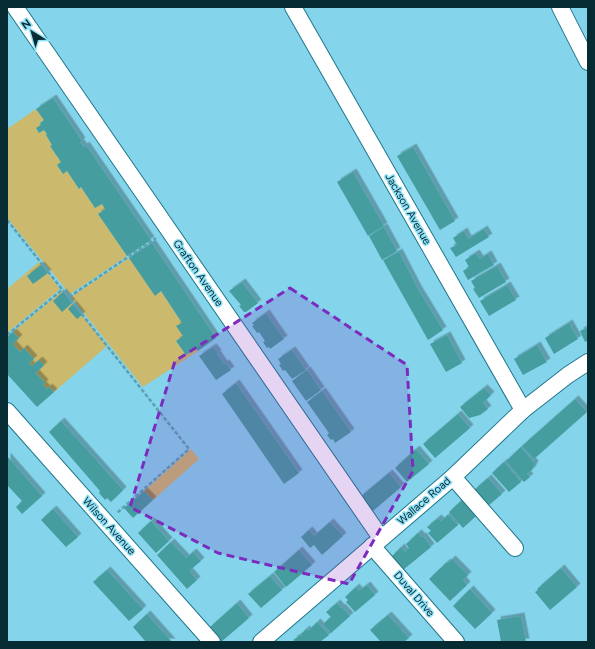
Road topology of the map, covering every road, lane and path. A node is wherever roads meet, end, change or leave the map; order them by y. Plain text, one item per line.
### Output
1 (15, 7) edge
2 (293, 7) edge
3 (560, 7) edge
4 (588, 62) edge
5 (7, 220) edge
6 (168, 230) junction
7 (63, 289) junction
8 (69, 297) junction
9 (7, 335) edge
10 (588, 362) edge
11 (523, 410) junction
12 (7, 411) edge
13 (453, 476) junction
14 (106, 523) junction
15 (376, 542) junction
16 (515, 548) dead end
17 (212, 642) edge
18 (261, 642) edge
19 (456, 642) edge

1 - 6 street, Grafton Avenue
2 - 11 street, Jackson Avenue
3 - 4 street
5 - 7 path
6 - 8 path
6 - 15 street, Grafton Avenue
7 - 8 path
7 - 9 path
8 - 14 path
10 - 11 street, Wallace Road
11 - 13 street, Wallace Road
12 - 14 street, Wilson Avenue
13 - 15 street, Wallace Road
13 - 16 street
14 - 17 street, Wilson Avenue
15 - 18 street, Wallace Road
15 - 19 street, Duval Drive

